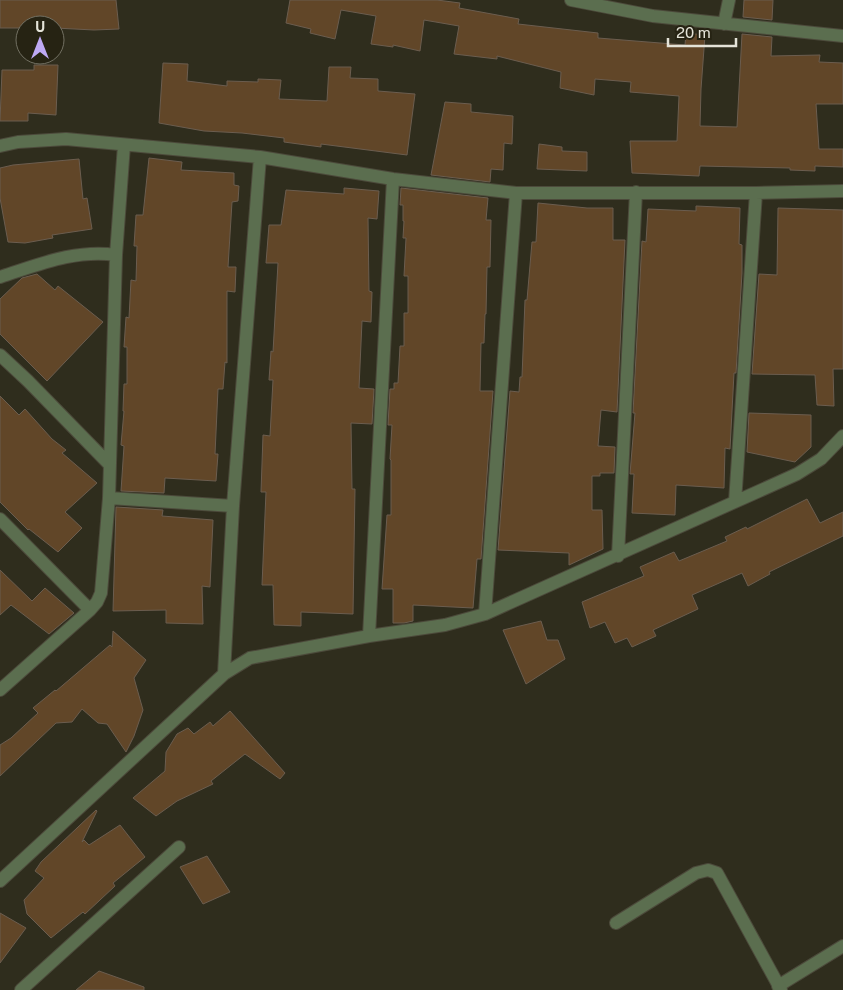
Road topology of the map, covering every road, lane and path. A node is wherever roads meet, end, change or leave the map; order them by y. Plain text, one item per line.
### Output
1 (571, 0) edge
2 (729, 0) edge
3 (724, 24) junction
4 (843, 36) edge
5 (124, 145) junction
6 (0, 146) edge
7 (260, 157) junction
8 (393, 179) junction
9 (843, 191) edge
10 (636, 192) junction
11 (516, 193) junction
12 (756, 193) junction
13 (116, 255) junction
14 (0, 277) edge
15 (0, 355) edge
16 (843, 436) edge
17 (110, 465) junction
18 (109, 498) junction
19 (735, 502) junction
20 (234, 506) junction
21 (0, 519) edge
22 (618, 556) junction
23 (90, 610) junction
24 (485, 614) junction
25 (369, 636) junction
26 (224, 674) junction
27 (0, 690) edge
28 (179, 848) dead end
29 (0, 880) edge
30 (616, 923) dead end
31 (843, 946) edge
32 (779, 988) edge
33 (21, 990) edge

1 - 3 street
2 - 3 street
3 - 4 street
5 - 6 street
5 - 7 street
5 - 13 street
7 - 8 street
7 - 20 street
8 - 11 street
8 - 25 street
9 - 12 street
10 - 11 street
10 - 12 street
10 - 22 street
11 - 24 street
12 - 19 street
13 - 14 street
13 - 17 street
15 - 17 street
16 - 19 street
17 - 18 street
18 - 20 street
18 - 23 street
19 - 22 street
20 - 26 street
21 - 23 street
22 - 24 street
23 - 27 street
24 - 25 street
25 - 26 street
26 - 29 street
28 - 33 street
30 - 32 street
31 - 32 street

